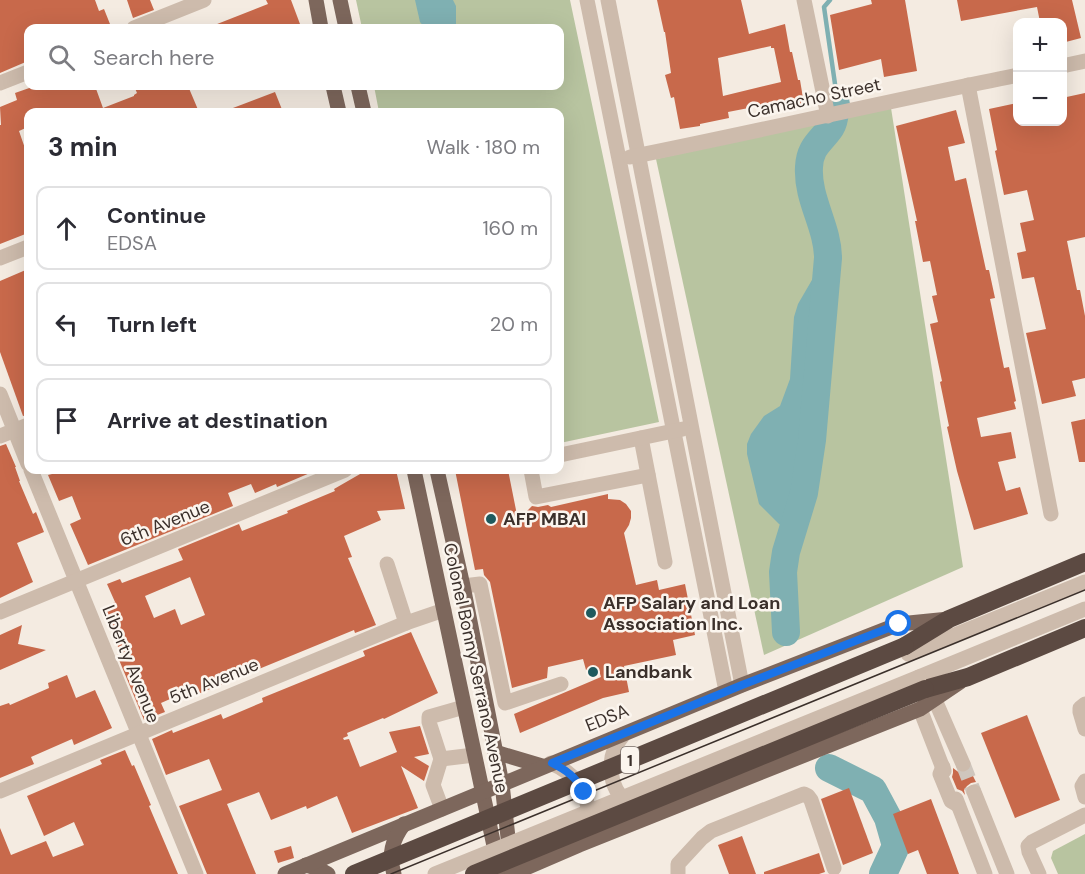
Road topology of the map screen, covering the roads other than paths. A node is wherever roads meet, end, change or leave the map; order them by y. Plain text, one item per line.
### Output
1 (204, 0) edge
2 (316, 0) edge
3 (339, 0) edge
4 (587, 0) edge
5 (608, 0) edge
6 (804, 0) edge
7 (144, 24) edge
8 (320, 24) edge
9 (345, 24) edge
10 (1085, 61) edge
11 (1067, 65) edge
12 (24, 74) edge
13 (1013, 76) edge
14 (0, 83) edge
15 (968, 85) junction
16 (334, 90) edge
17 (359, 90) edge
18 (338, 108) edge
19 (363, 108) edge
20 (834, 114) junction
21 (638, 155) junction
22 (620, 159) junction
23 (24, 249) edge
24 (0, 258) edge
25 (0, 394) edge
26 (692, 427) junction
27 (22, 428) edge
28 (674, 431) junction
29 (0, 436) edge
30 (641, 438) junction
31 (564, 454) edge
32 (33, 474) edge
33 (335, 474) edge
34 (415, 474) edge
35 (438, 474) edge
36 (532, 474) edge
37 (648, 475) junction
38 (1051, 514) dead end
39 (665, 562) dead end
40 (1085, 562) edge
41 (387, 564) dead end
42 (76, 580) junction
43 (1085, 582) edge
44 (463, 586) junction
45 (1085, 609) edge
46 (444, 610) junction
47 (0, 612) edge
48 (949, 619) junction
49 (406, 623) junction
50 (1085, 628) edge
51 (906, 650) junction
52 (561, 684) dead end
53 (742, 685) junction
54 (927, 689) junction
55 (726, 691) junction
56 (1085, 704) edge
57 (464, 707) junction
58 (920, 709) junction
59 (1085, 729) edge
60 (138, 733) junction
61 (624, 734) junction
62 (495, 753) junction
63 (474, 754) junction
64 (441, 759) junction
65 (547, 765) junction
66 (942, 766) junction
67 (1085, 781) edge
68 (502, 784) junction
69 (0, 791) edge
70 (482, 792) junction
71 (974, 792) tunnel mouth
72 (1085, 797) edge
73 (442, 809) junction
74 (657, 815) junction
75 (1085, 815) edge
76 (404, 824) junction
77 (991, 835) junction
78 (973, 842) junction
79 (579, 845) junction
80 (306, 865) junction
81 (834, 868) dead end
82 (196, 874) edge
83 (285, 874) edge
84 (328, 874) edge
85 (354, 874) edge
86 (374, 874) edge
87 (394, 874) edge
88 (435, 874) edge
89 (474, 874) edge
90 (500, 874) edge
91 (512, 874) edge
92 (678, 874) edge
93 (985, 874) edge
94 (1006, 874) edge
95 (1039, 874) edge

1 - 7 street
2 - 8 main road
3 - 9 main road
4 - 22 street
5 - 21 street
6 - 20 street
10 - 11 street
12 - 14 street
13 - 15 street, Camacho Street
15 - 20 street, Camacho Street
15 - 38 street
16 - 18 main road
17 - 19 main road
20 - 21 street, Camacho Street
21 - 22 street, Camacho Street
21 - 26 street
22 - 28 street
23 - 24 street
25 - 27 street
26 - 28 street
26 - 53 street
27 - 29 street
28 - 30 street
28 - 55 street
30 - 31 street
30 - 37 street
32 - 42 street, Liberty Avenue
33 - 42 street, 6th Avenue
34 - 46 main road, Colonel Bonny Serrano Avenue
35 - 44 main road, Colonel Bonny Serrano Avenue
36 - 37 street
37 - 39 street
40 - 48 highway, EDSA / 1
41 - 49 street
42 - 47 street, 6th Avenue
42 - 60 street, Liberty Avenue
43 - 51 street
44 - 52 street
44 - 62 main road, Colonel Bonny Serrano Avenue
45 - 54 street
46 - 49 street, 5th Avenue
46 - 57 main road, Colonel Bonny Serrano Avenue
48 - 51 highway, EDSA / 1
48 - 53 main road, EDSA / 1
49 - 60 street, 5th Avenue
50 - 54 highway
51 - 85 highway, EDSA / 1, bridge
51 - 86 street
53 - 55 main road, EDSA / 1
54 - 58 main road
54 - 66 street
54 - 88 street, bridge
54 - 89 highway, bridge
55 - 61 main road, EDSA / 1
56 - 59 street
57 - 63 main road, Colonel Bonny Serrano Avenue
57 - 64 street
58 - 66 street
58 - 74 main road
60 - 69 street, 5th Avenue
60 - 82 street, Liberty Avenue
61 - 65 main road, EDSA / 1
61 - 74 street
62 - 65 main road
62 - 68 main road, Colonel Bonny Serrano Avenue
63 - 64 street
63 - 70 main road, Colonel Bonny Serrano Avenue
64 - 73 street
65 - 68 main road, EDSA / 1
65 - 79 street
66 - 78 street
67 - 72 street
68 - 70 main road, EDSA / 1
68 - 91 main road, Colonel Bonny Serrano Avenue
70 - 73 main road, EDSA / 1
70 - 90 main road, Colonel Bonny Serrano Avenue
71 - 77 street
73 - 76 main road, EDSA / 1
74 - 79 main road
75 - 95 street
76 - 80 main road, EDSA / 1
76 - 87 main road
77 - 78 street
77 - 94 street
78 - 93 street
79 - 91 main road
80 - 83 main road, EDSA / 1
80 - 84 main road
81 - 92 street

